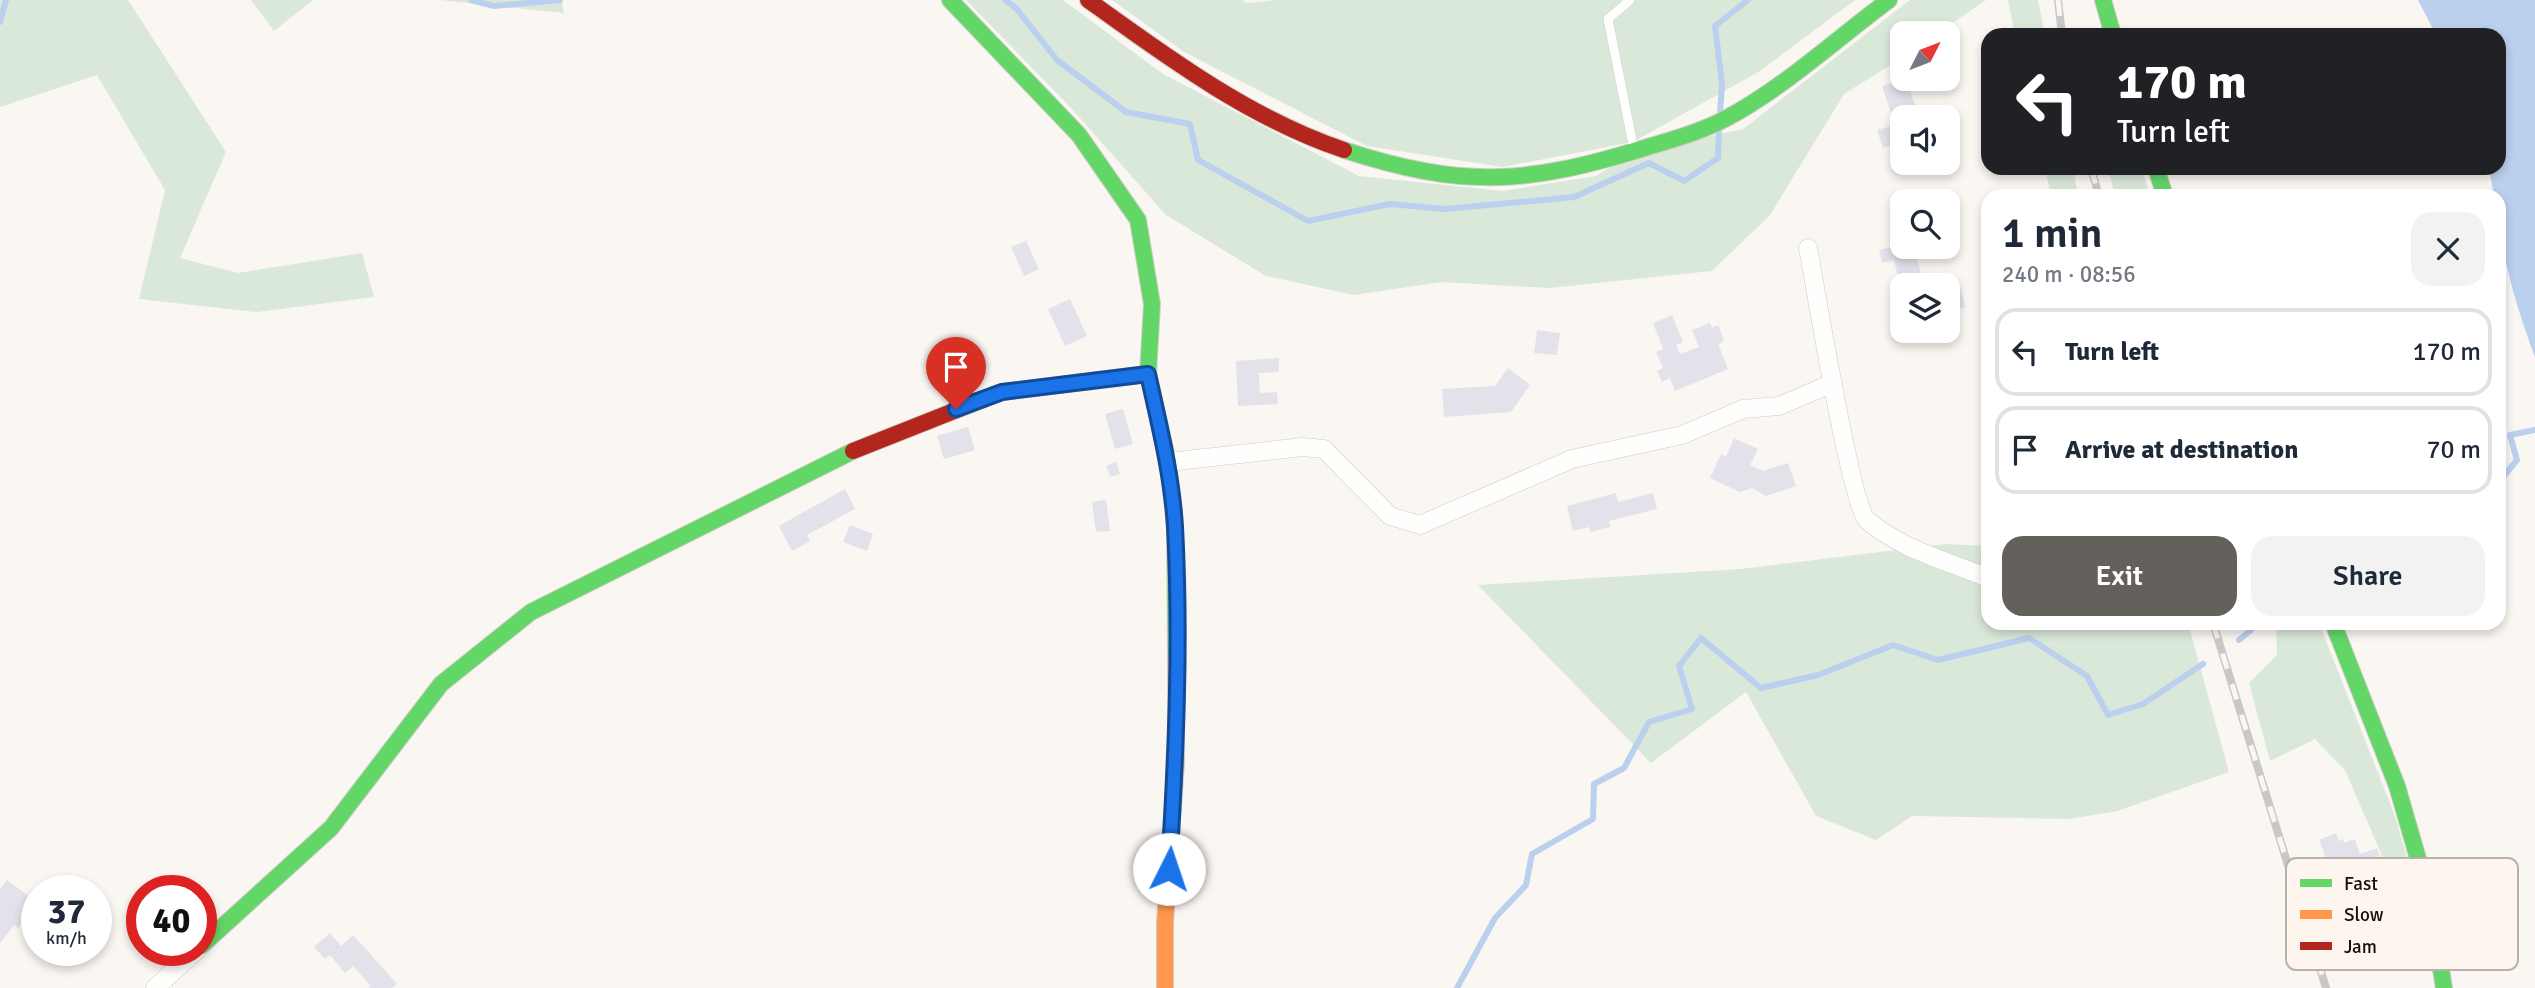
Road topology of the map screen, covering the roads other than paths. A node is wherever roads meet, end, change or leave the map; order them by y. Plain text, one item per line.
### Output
1 (950, 0) edge
2 (1088, 0) edge
3 (1630, 0) edge
4 (1889, 0) edge
5 (2103, 0) edge
6 (2111, 28) edge
7 (1634, 152) junction
8 (1808, 248) dead end
9 (1148, 374) junction
10 (1833, 383) junction
11 (1168, 462) junction
12 (1981, 575) edge
13 (2336, 630) edge
14 (2418, 858) edge
15 (217, 931) edge
16 (179, 966) edge
17 (2441, 970) edge
18 (155, 988) edge
19 (1164, 988) edge
20 (2444, 988) edge

1 - 9 street
2 - 7 street
3 - 7 lane
4 - 7 street
5 - 6 street
8 - 10 street
9 - 11 street
9 - 15 street
10 - 11 street
10 - 12 street
11 - 19 street
13 - 14 street
16 - 18 street
17 - 20 street

